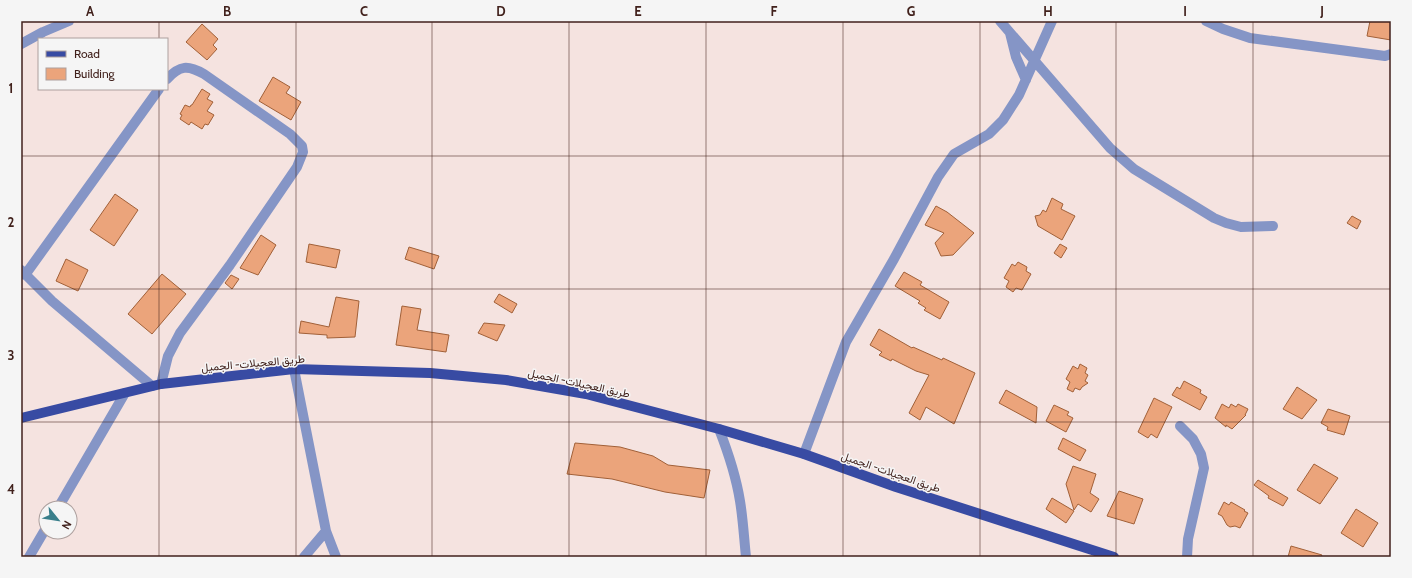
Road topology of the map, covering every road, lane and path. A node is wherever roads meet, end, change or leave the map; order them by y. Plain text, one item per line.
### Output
1 (68, 21) edge
2 (1000, 21) edge
3 (1052, 21) edge
4 (1206, 21) edge
5 (1010, 34) junction
6 (21, 44) edge
7 (1391, 54) edge
8 (1035, 60) junction
9 (168, 78) edge
10 (1026, 80) junction
11 (158, 90) edge
12 (1273, 226) dead end
13 (23, 272) edge
14 (294, 369) junction
15 (156, 385) junction
16 (125, 393) junction
17 (21, 418) edge
18 (1180, 426) dead end
19 (719, 429) junction
20 (804, 454) junction
21 (63, 500) edge
22 (326, 531) junction
23 (39, 540) edge
24 (29, 557) edge
25 (304, 557) edge
26 (336, 557) edge
27 (746, 557) edge
28 (1114, 557) edge
29 (1187, 557) edge

1 - 6 street
2 - 5 street
3 - 8 street
4 - 7 street
5 - 8 street
5 - 10 street
8 - 10 street
8 - 12 street
9 - 15 street
10 - 20 street
11 - 13 street
13 - 15 street
14 - 15 main road, طريق العجيلات- الجميل
14 - 19 main road, طريق العجيلات- الجميل
14 - 22 street
15 - 16 main road, طريق العجيلات- الجميل
16 - 17 main road, طريق العجيلات- الجميل
16 - 21 street
18 - 29 street
19 - 20 main road, طريق العجيلات- الجميل
19 - 27 street
20 - 28 main road, طريق العجيلات- الجميل
22 - 25 street
22 - 26 street
23 - 24 street

